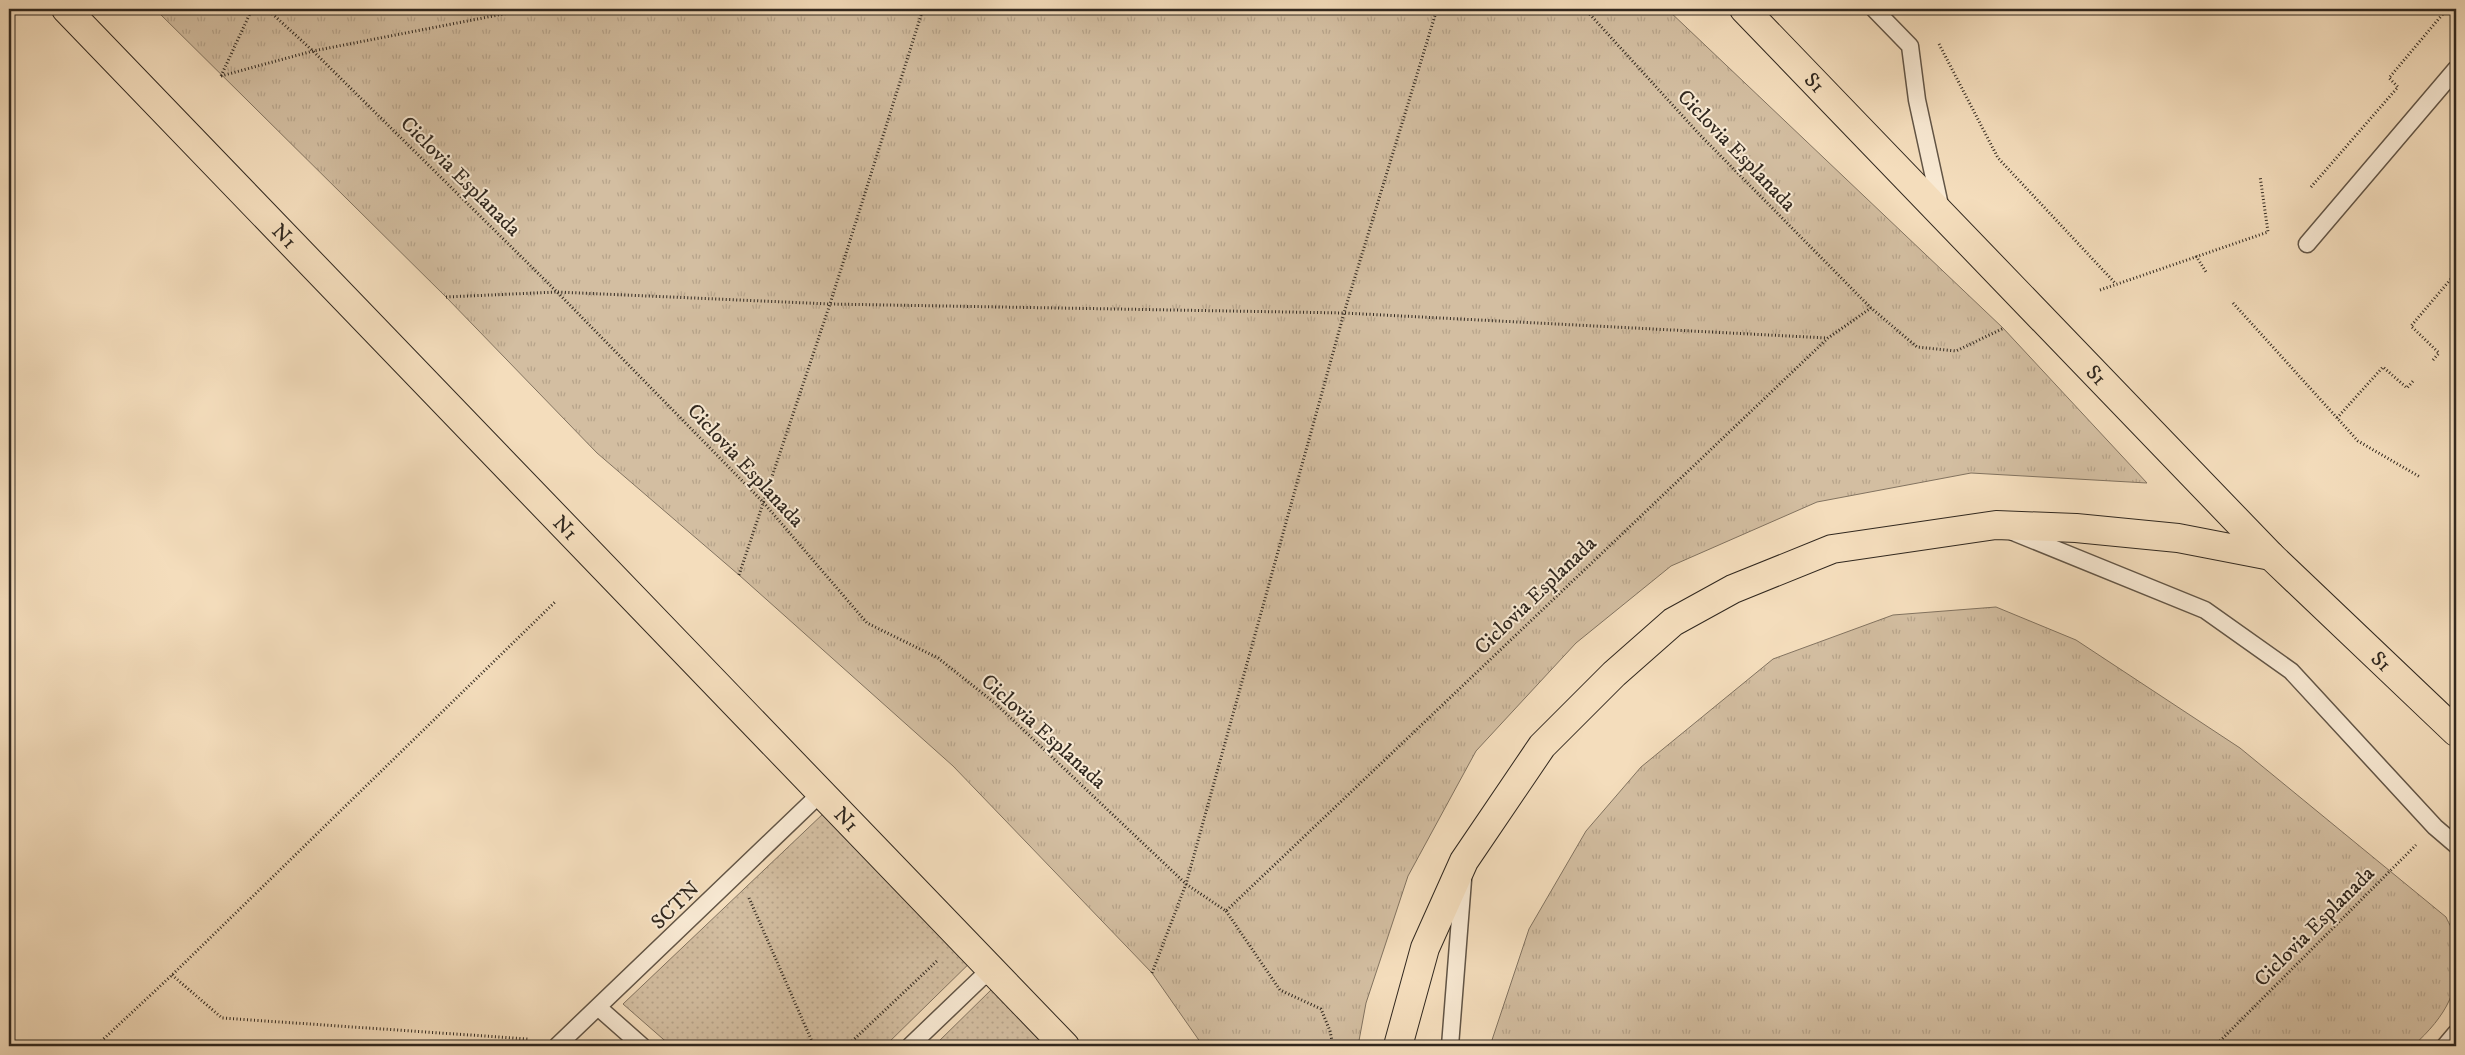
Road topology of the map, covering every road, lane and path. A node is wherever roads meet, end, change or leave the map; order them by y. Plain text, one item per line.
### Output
1 (66, 9) edge
2 (252, 9) edge
3 (267, 9) edge
4 (529, 9) edge
5 (923, 9) edge
6 (1437, 9) edge
7 (1585, 9) edge
8 (1744, 9) edge
9 (1874, 9) edge
10 (2447, 9) edge
11 (1939, 43) dead end
12 (313, 51) junction
13 (2456, 69) edge
14 (2260, 176) dead end
15 (2311, 187) dead end
16 (1942, 215) junction
17 (2307, 244) dead end
18 (2196, 256) junction
19 (2206, 272) dead end
20 (2456, 273) edge
21 (2116, 284) junction
22 (2100, 290) dead end
23 (557, 292) junction
24 (446, 298) dead end
25 (2233, 302) dead end
26 (830, 304) junction
27 (1871, 308) junction
28 (1344, 312) junction
29 (2042, 317) junction
30 (1828, 338) junction
31 (2433, 360) dead end
32 (2414, 380) dead end
33 (2337, 419) junction
34 (2420, 478) dead end
35 (763, 502) junction
36 (1996, 525) junction
37 (2271, 556) junction
38 (739, 575) dead end
39 (556, 601) dead end
40 (2456, 732) edge
41 (821, 793) junction
42 (2435, 827) junction
43 (2456, 845) edge
44 (1464, 861) junction
45 (1186, 884) junction
46 (749, 897) dead end
47 (1226, 911) junction
48 (944, 954) dead end
49 (994, 973) junction
50 (1152, 973) dead end
51 (172, 975) junction
52 (599, 1008) junction
53 (2456, 1033) edge
54 (528, 1038) dead end
55 (96, 1046) edge
56 (557, 1046) edge
57 (642, 1046) edge
58 (814, 1046) edge
59 (847, 1046) edge
60 (910, 1046) edge
61 (1066, 1046) edge
62 (1333, 1046) edge
63 (1398, 1046) edge
64 (1450, 1046) edge
65 (2215, 1046) edge
66 (2445, 1046) edge

1 - 41 highway, N1
2 - 12 path
3 - 12 path, Ciclovia Esplanada
4 - 12 path
5 - 26 path
6 - 28 path
7 - 27 path, Ciclovia Esplanada
8 - 16 highway, S1
9 - 16 lane
10 - 15 path
11 - 21 path
12 - 23 path, Ciclovia Esplanada
13 - 17 lane
14 - 18 path
16 - 29 highway, S1
18 - 19 path
18 - 21 path
20 - 31 path
21 - 22 path
23 - 24 path
23 - 26 path
23 - 35 path, Ciclovia Esplanada
25 - 33 path
26 - 28 path
26 - 35 path
27 - 29 path, Ciclovia Esplanada
27 - 30 path, Ciclovia Esplanada
28 - 30 path
28 - 45 path
29 - 37 highway, S1
30 - 47 path, Ciclovia Esplanada
32 - 33 path
33 - 34 path
35 - 38 path
35 - 45 path, Ciclovia Esplanada
36 - 37 highway
36 - 42 lane
36 - 44 highway
37 - 40 highway, S1
39 - 51 path
41 - 49 highway, N1
41 - 52 lane, SCTN
42 - 43 lane
42 - 65 path, Ciclovia Esplanada
44 - 63 highway
44 - 64 lane
45 - 47 path, Ciclovia Esplanada
45 - 50 path
46 - 58 path
47 - 62 path, Ciclovia Esplanada
48 - 59 path
49 - 60 lane
49 - 61 highway, N1
51 - 54 path
51 - 55 path
52 - 56 lane, SCTN
52 - 57 lane
53 - 66 lane

